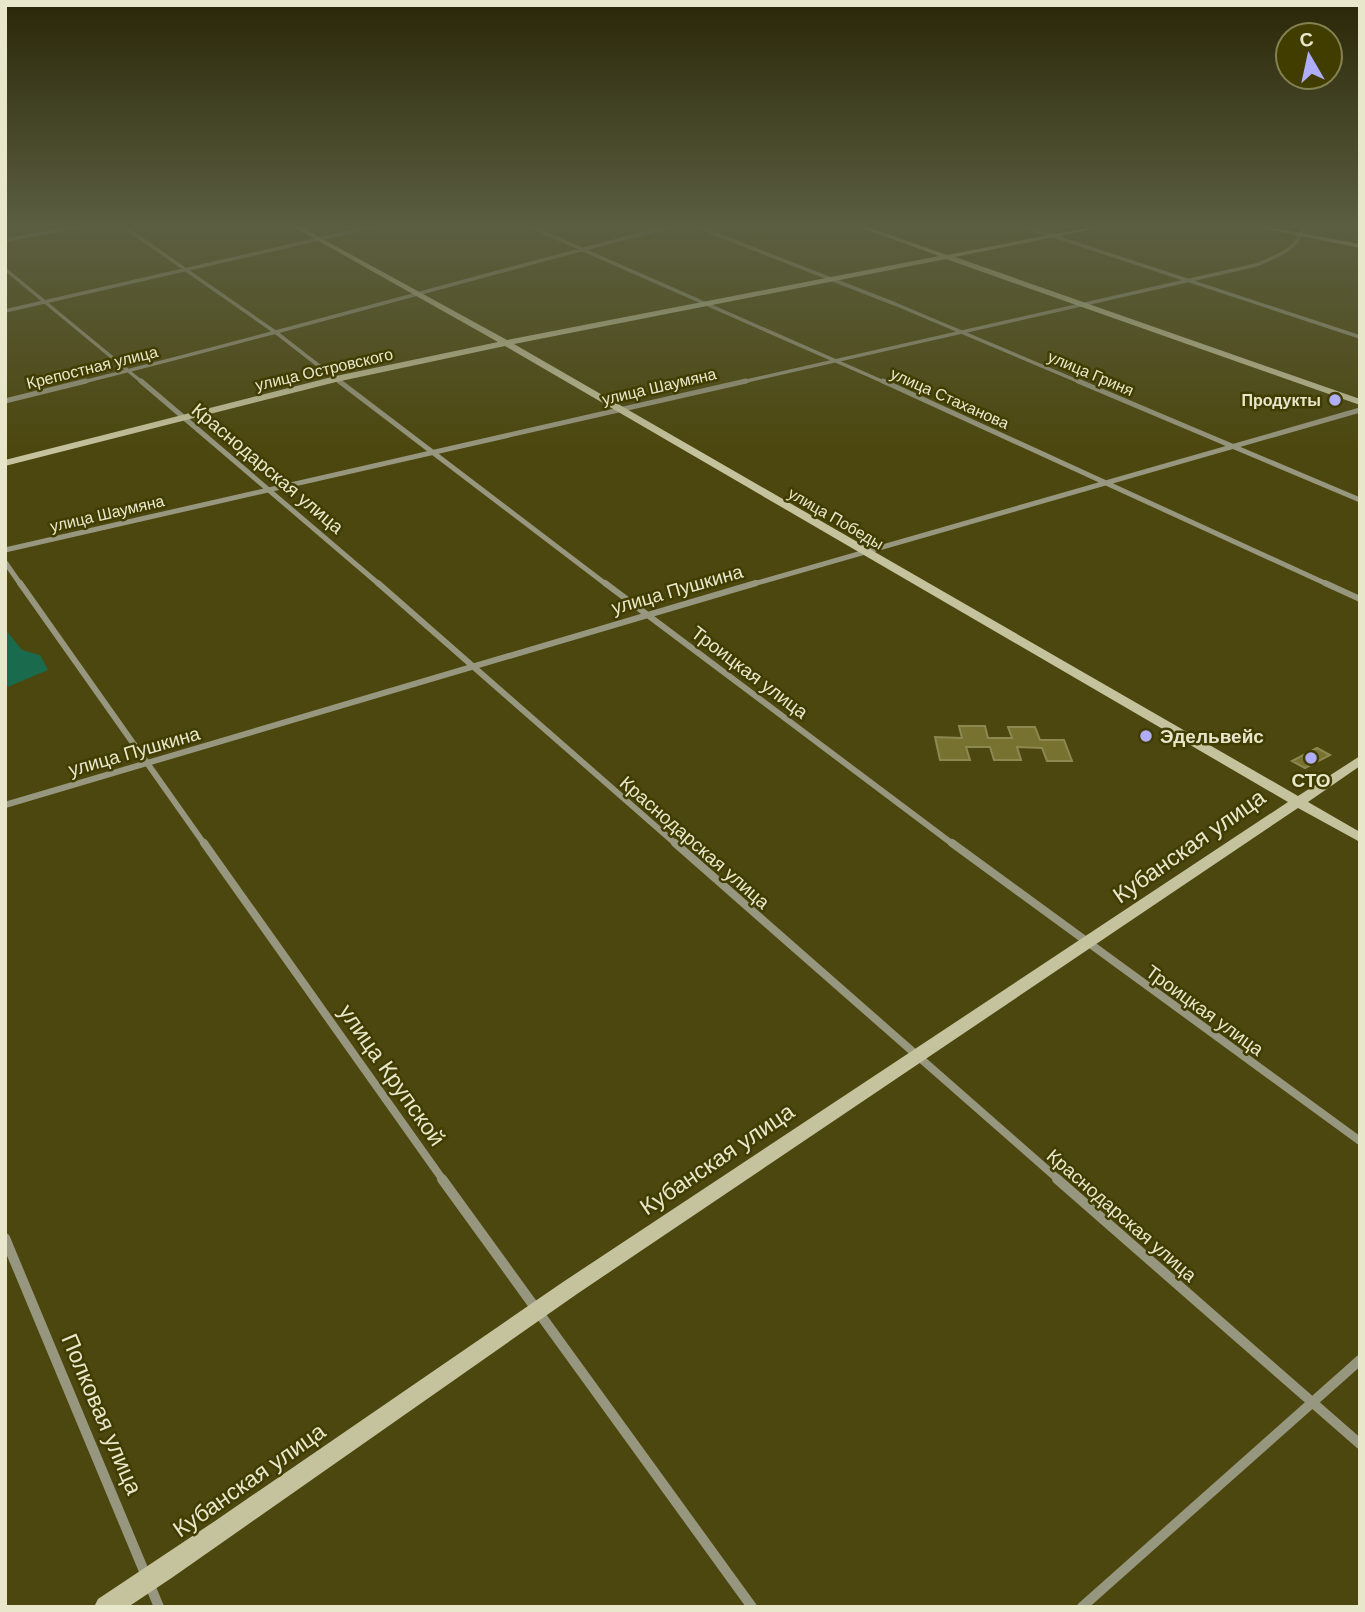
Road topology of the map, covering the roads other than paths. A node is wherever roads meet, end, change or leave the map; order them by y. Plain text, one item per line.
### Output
1 (50, 301) edge
2 (231, 301) edge
3 (386, 301) edge
4 (433, 301) edge
5 (704, 301) edge
6 (718, 301) edge
7 (885, 301) edge
8 (1071, 301) edge
9 (1104, 301) edge
10 (1251, 301) edge
11 (47, 302) junction
12 (708, 303) junction
13 (1084, 306) junction
14 (5, 311) edge
15 (964, 333) junction
16 (278, 334) junction
17 (1360, 337) edge
18 (506, 342) junction
19 (836, 360) junction
20 (131, 371) junction
21 (336, 379) junction
22 (5, 401) edge
23 (1360, 402) edge
24 (618, 408) junction
25 (1360, 410) edge
26 (184, 418) junction
27 (1235, 446) junction
28 (430, 452) junction
29 (5, 463) edge
30 (1104, 481) junction
31 (270, 488) junction
32 (1360, 500) edge
33 (5, 550) edge
34 (862, 551) junction
35 (5, 562) edge
36 (1360, 599) edge
37 (647, 614) junction
38 (471, 666) junction
39 (1360, 760) edge
40 (147, 764) junction
41 (1294, 802) junction
42 (5, 805) edge
43 (1360, 838) edge
44 (1088, 945) junction
45 (915, 1055) junction
46 (1360, 1141) edge
47 (5, 1238) edge
48 (536, 1311) junction
49 (1360, 1360) edge
50 (1312, 1401) junction
51 (1360, 1444) edge
52 (148, 1580) junction
53 (106, 1607) edge
54 (159, 1607) edge
55 (752, 1607) edge
56 (1082, 1607) edge

1 - 11 street
2 - 16 street, Троицкая улица
3 - 16 street, Крепостная улица
4 - 18 street, улица Победы
5 - 12 street, улица Стаханова
6 - 12 street, улица Островского
7 - 15 street, улица Гриня
8 - 13 street
9 - 13 street, улица Шаумяна
10 - 17 street
11 - 14 street
11 - 20 street, Краснодарская улица
12 - 18 street, улица Островского
12 - 19 street, улица Стаханова
13 - 15 street, улица Шаумяна
13 - 23 street
15 - 19 street, улица Шаумяна
15 - 27 street, улица Гриня
16 - 20 street, Крепостная улица
16 - 21 street, Троицкая улица
18 - 21 street, улица Островского
18 - 24 street, улица Победы
19 - 24 street, улица Шаумяна
19 - 30 street, улица Стаханова
20 - 22 street, Крепостная улица
20 - 26 street, Краснодарская улица
21 - 26 street, улица Островского
21 - 28 street, Троицкая улица
24 - 28 street, улица Шаумяна
24 - 34 street, улица Победы
25 - 27 street, улица Пушкина
26 - 29 street, улица Островского
26 - 31 street, Краснодарская улица
27 - 30 street, улица Пушкина
27 - 32 street, улица Гриня
28 - 31 street, улица Шаумяна
28 - 37 street, Троицкая улица
30 - 34 street, улица Пушкина
30 - 36 street, улица Стаханова
31 - 33 street, улица Шаумяна
31 - 38 street, Краснодарская улица
34 - 37 street, улица Пушкина
34 - 41 street, улица Победы
35 - 40 street, улица Крупской
37 - 38 street, улица Пушкина
37 - 44 street, Троицкая улица
38 - 40 street, улица Пушкина
38 - 45 street, Краснодарская улица
39 - 41 street, Кубанская улица
40 - 42 street, улица Пушкина
40 - 48 street, улица Крупской
41 - 43 street, улица Победы
41 - 44 street, Кубанская улица
44 - 45 street, Кубанская улица
44 - 46 street, Троицкая улица
45 - 48 street, Кубанская улица
45 - 50 street, Краснодарская улица
47 - 52 street, Полковая улица
48 - 52 street, Кубанская улица
48 - 55 street, улица Крупской
49 - 50 street
50 - 51 street, Краснодарская улица
50 - 56 street
52 - 53 street, Кубанская улица
52 - 54 street, Полковая улица

